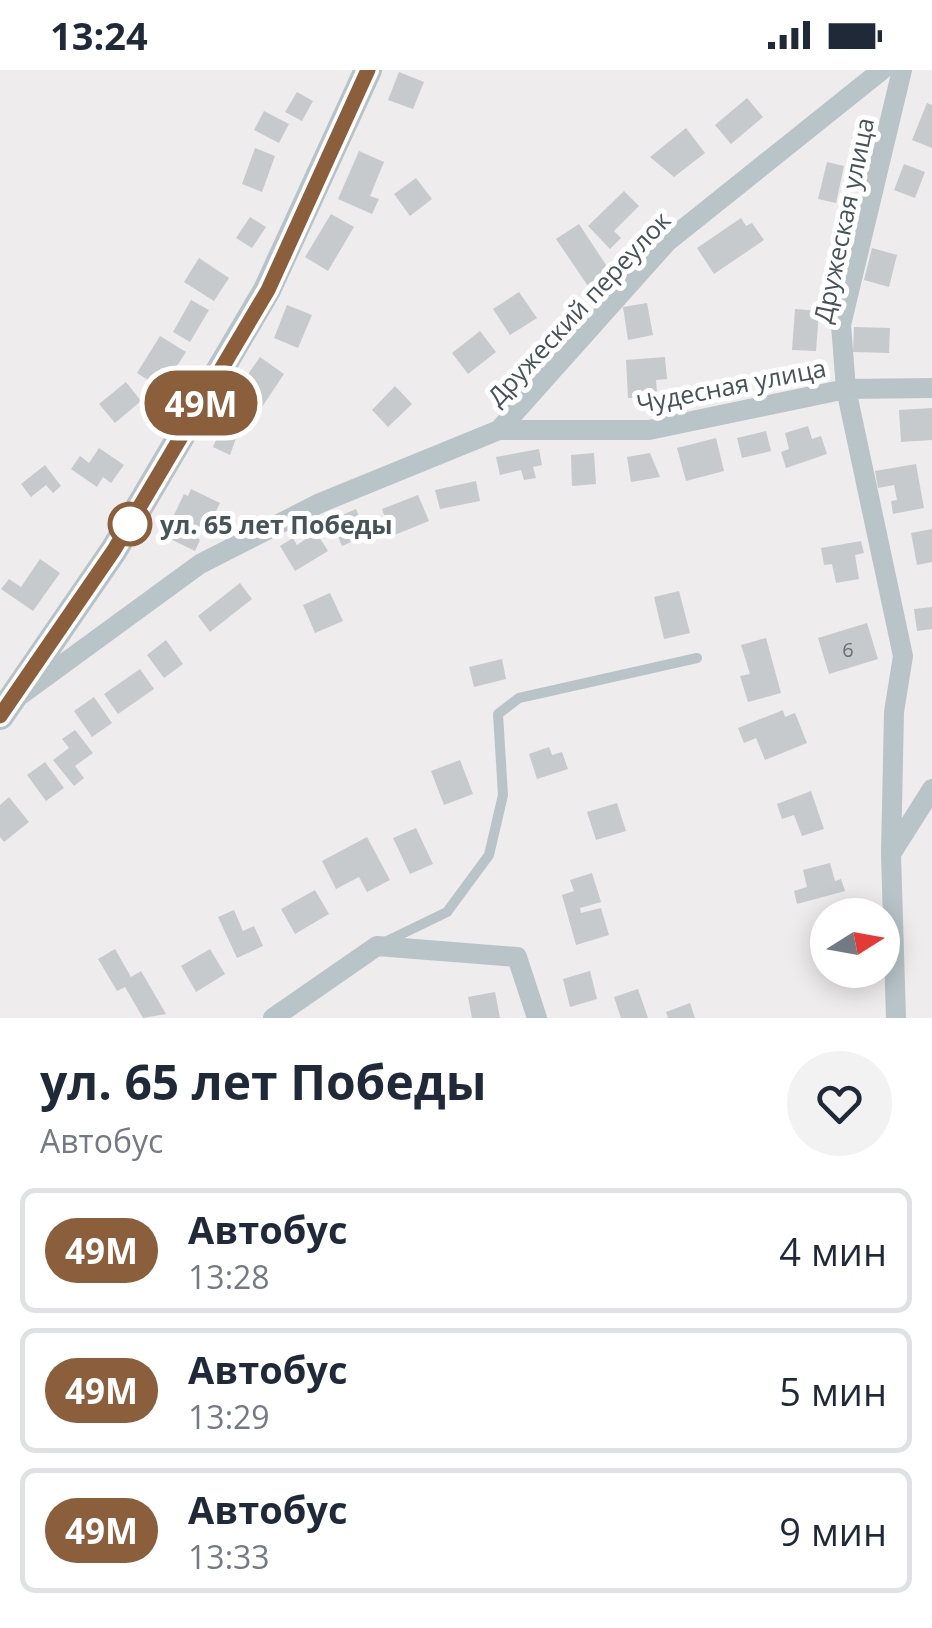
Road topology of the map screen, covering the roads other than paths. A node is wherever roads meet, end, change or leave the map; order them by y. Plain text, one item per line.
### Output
1 (368, 70) edge
2 (882, 70) edge
3 (902, 70) edge
4 (846, 388) junction
5 (932, 388) edge
6 (499, 430) junction
7 (697, 658) dead end
8 (6, 709) edge
9 (932, 789) edge
10 (891, 854) junction
11 (377, 946) junction
12 (273, 1018) edge
13 (537, 1018) edge
14 (896, 1018) edge

1 - 8 street
2 - 6 street, Дружеский переулок
3 - 4 street, Дружеская улица
4 - 5 street, Чудесная улица
4 - 6 street, Чудесная улица
4 - 10 street, Дружеская улица
6 - 8 street, Чудесная улица
7 - 11 lane
9 - 10 street
10 - 14 street, Дружеская улица
11 - 12 street
11 - 13 street

